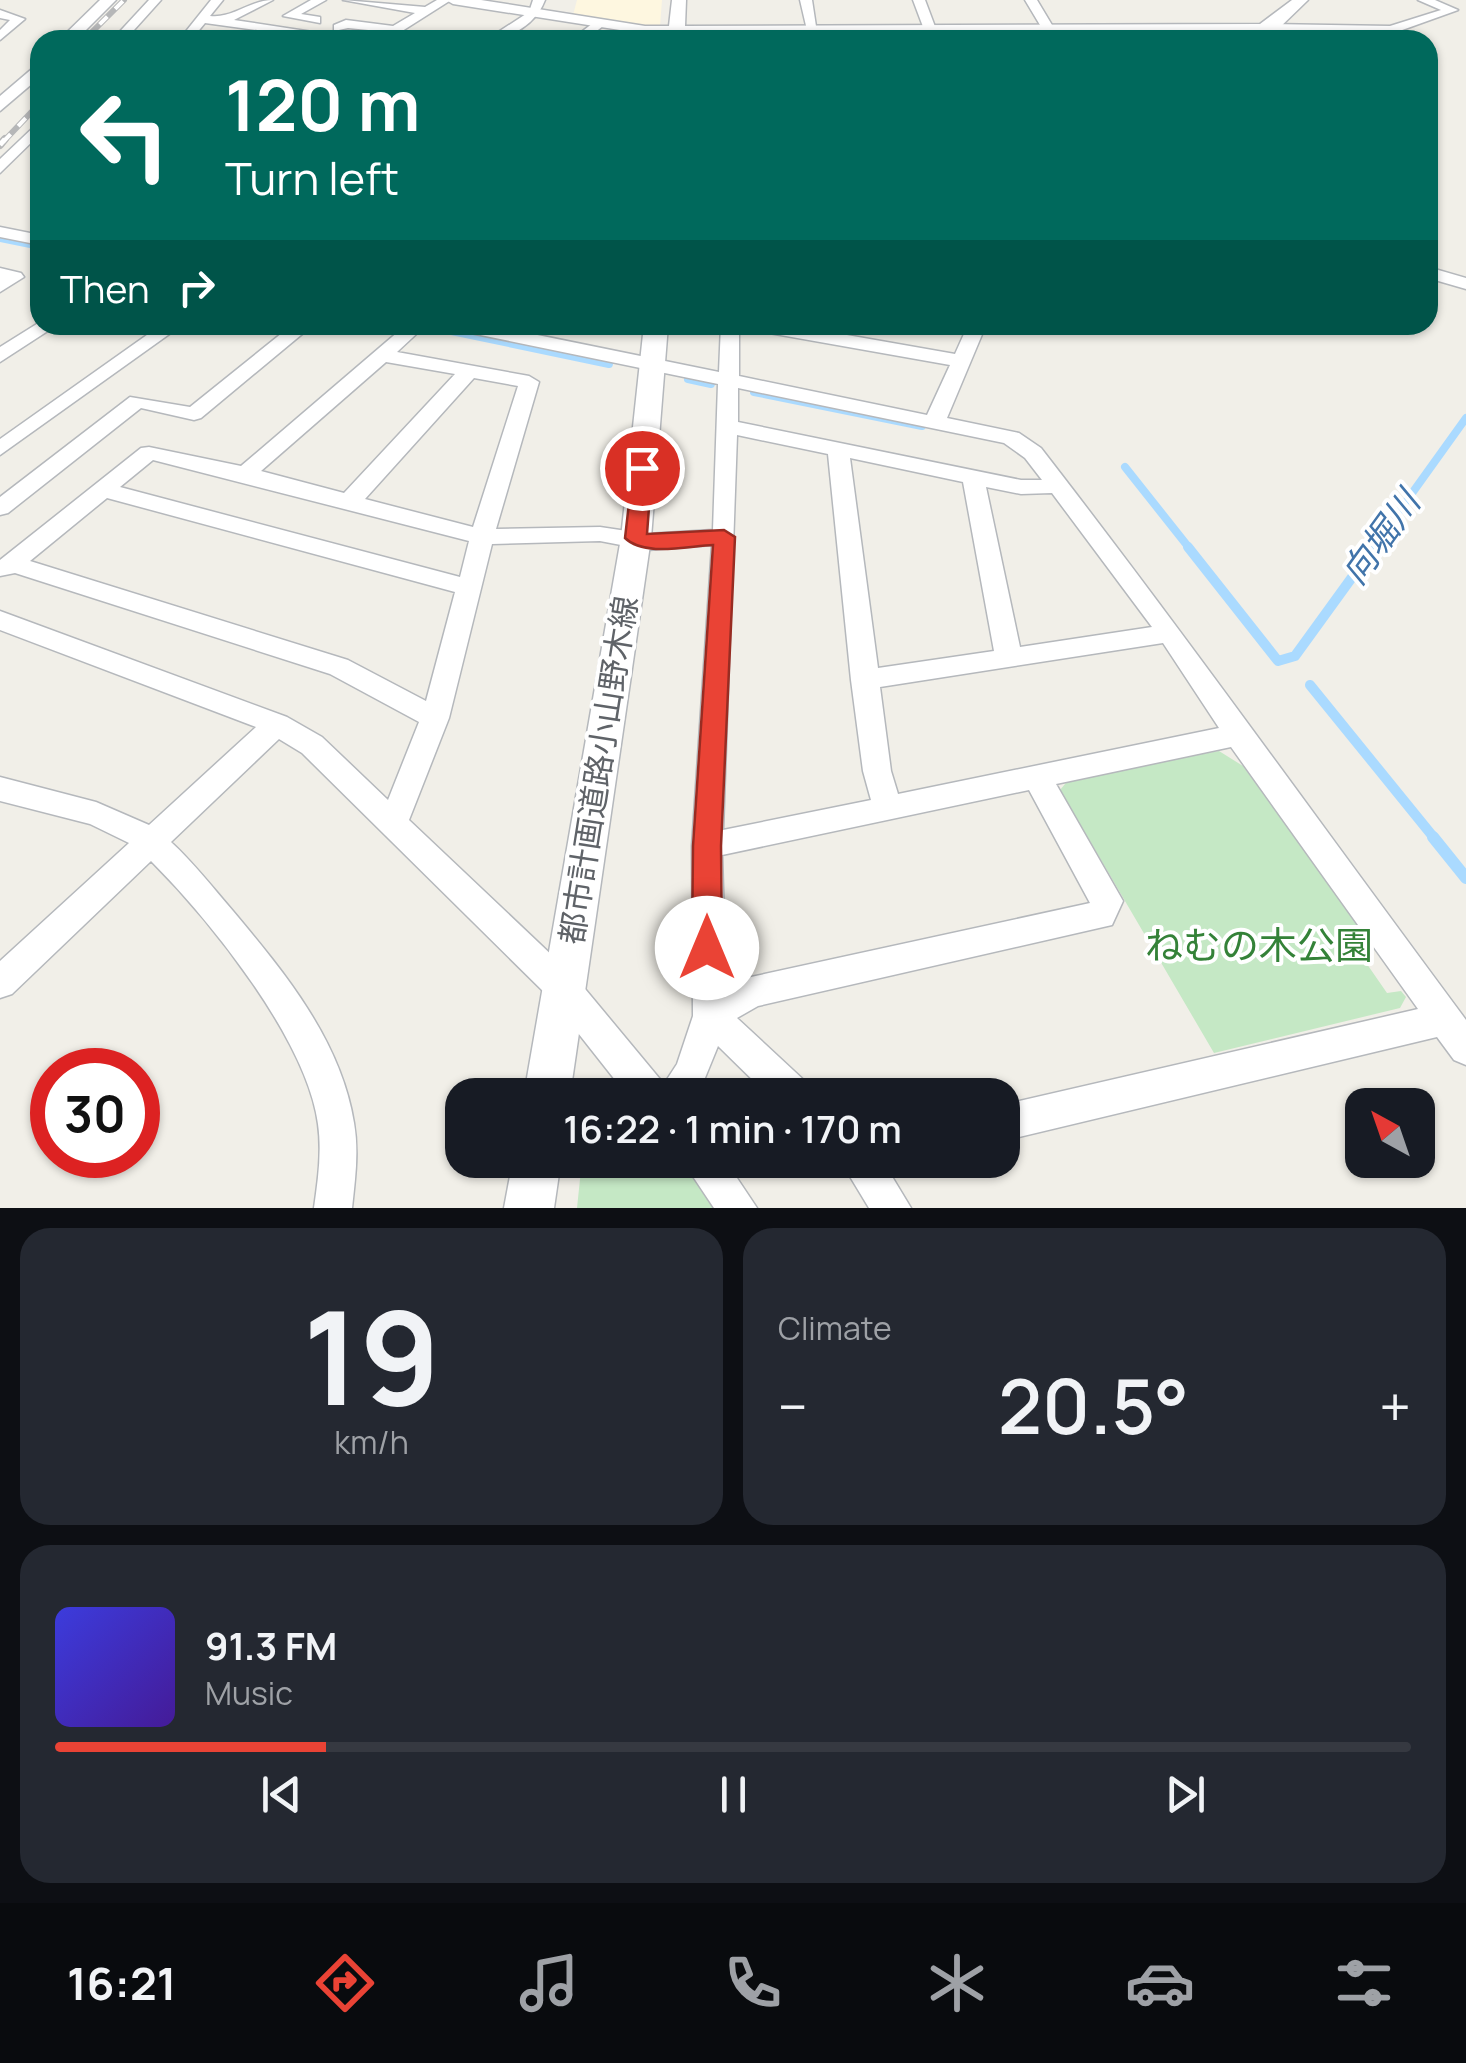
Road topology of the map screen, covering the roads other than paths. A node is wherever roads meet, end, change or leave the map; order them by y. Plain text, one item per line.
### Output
1 (109, 0) edge
2 (154, 0) edge
3 (217, 0) edge
4 (268, 0) edge
5 (320, 0) edge
6 (348, 0) edge
7 (445, 0) edge
8 (453, 0) edge
9 (679, 0) edge
10 (806, 0) edge
11 (919, 0) edge
12 (1031, 0) edge
13 (1300, 0) edge
14 (1424, 0) edge
15 (537, 7) edge
16 (428, 11) junction
17 (0, 14) edge
18 (202, 20) junction
19 (217, 22) junction
20 (601, 23) junction
21 (346, 24) junction
22 (1270, 28) junction
23 (78, 30) edge
24 (127, 30) edge
25 (194, 30) edge
26 (283, 30) edge
27 (335, 30) edge
28 (506, 30) edge
29 (591, 30) edge
30 (615, 30) edge
31 (676, 30) edge
32 (813, 30) edge
33 (930, 30) edge
34 (1049, 30) edge
35 (1248, 30) edge
36 (1304, 30) edge
37 (1401, 30) edge
38 (0, 36) edge
39 (30, 72) edge
40 (0, 76) edge
41 (30, 76) edge
42 (0, 106) edge
43 (30, 136) edge
44 (0, 168) edge
45 (0, 232) edge
46 (30, 238) edge
47 (0, 273) edge
48 (1438, 275) edge
49 (1466, 284) edge
50 (0, 286) edge
51 (33, 335) edge
52 (159, 335) edge
53 (292, 335) edge
54 (405, 335) edge
55 (509, 335) edge
56 (571, 335) edge
57 (655, 335) edge
58 (730, 335) edge
59 (813, 335) edge
60 (973, 335) edge
61 (568, 347) junction
62 (382, 355) junction
63 (0, 356) edge
64 (653, 362) junction
65 (962, 362) junction
66 (469, 371) junction
67 (731, 380) junction
68 (935, 421) junction
69 (728, 427) junction
70 (0, 449) edge
71 (838, 450) junction
72 (245, 474) junction
73 (973, 478) junction
74 (1059, 486) junction
75 (103, 490) junction
76 (348, 503) junction
77 (0, 508) edge
78 (482, 537) junction
79 (724, 537) junction
80 (636, 538) junction
81 (6, 568) edge
82 (468, 588) junction
83 (0, 620) edge
84 (1170, 633) junction
85 (1008, 658) junction
86 (864, 680) junction
87 (435, 718) junction
88 (277, 724) junction
89 (1238, 735) junction
90 (1036, 776) junction
91 (0, 789) edge
92 (888, 808) junction
93 (393, 823) junction
94 (152, 844) junction
95 (707, 846) junction
96 (0, 983) edge
97 (564, 989) junction
98 (710, 1016) junction
99 (1456, 1034) edge
100 (550, 1078) edge
101 (636, 1078) edge
102 (688, 1078) edge
103 (776, 1078) edge
104 (1020, 1119) edge
105 (533, 1178) edge
106 (715, 1178) edge
107 (872, 1178) edge
108 (333, 1208) edge
109 (529, 1208) edge
110 (738, 1208) edge
111 (892, 1208) edge

1 - 23 street
2 - 24 street
3 - 18 street
4 - 19 street
5 - 21 street
6 - 16 street
7 - 16 street
8 - 15 street
9 - 31 street
10 - 32 street
11 - 33 street
12 - 34 street
13 - 22 street
14 - 37 street
15 - 20 street
15 - 28 street
16 - 21 street
17 - 38 street
18 - 19 street
18 - 25 street
19 - 26 street
20 - 29 street
20 - 30 street
21 - 27 street
22 - 35 street
22 - 36 street
39 - 40 street
41 - 42 street
43 - 44 street
45 - 46 street
47 - 50 street
48 - 49 street
51 - 63 street
52 - 70 street
53 - 77 street
54 - 62 street
55 - 61 street
56 - 61 street
57 - 64 street, 都市計画道路小山野木線
58 - 67 street
59 - 65 street
60 - 65 street
61 - 64 street
62 - 66 street
62 - 72 street
64 - 67 street
64 - 80 street, 都市計画道路小山野木線
65 - 68 street
66 - 76 street
66 - 78 street
67 - 68 street
67 - 69 street
68 - 74 street
69 - 71 street
69 - 79 street
71 - 73 street
71 - 86 street
72 - 75 street
72 - 76 street
73 - 74 street
73 - 85 street
74 - 84 street
75 - 81 street
75 - 82 street
76 - 78 street
78 - 80 street
78 - 82 street
79 - 80 street
79 - 95 street
80 - 97 street, 都市計画道路小山野木線
81 - 87 street
82 - 87 street
83 - 88 street
84 - 85 street
84 - 89 street
85 - 86 street
86 - 92 street
87 - 93 street
88 - 93 street
88 - 94 street
89 - 90 street
89 - 99 street
90 - 92 street
90 - 98 street
91 - 94 street
92 - 95 street
93 - 97 street
94 - 96 street
94 - 108 street
95 - 98 street
97 - 100 street, 都市計画道路小山野木線
97 - 101 street
98 - 102 street
98 - 103 street
99 - 104 street
105 - 109 street
106 - 110 street
107 - 111 street

